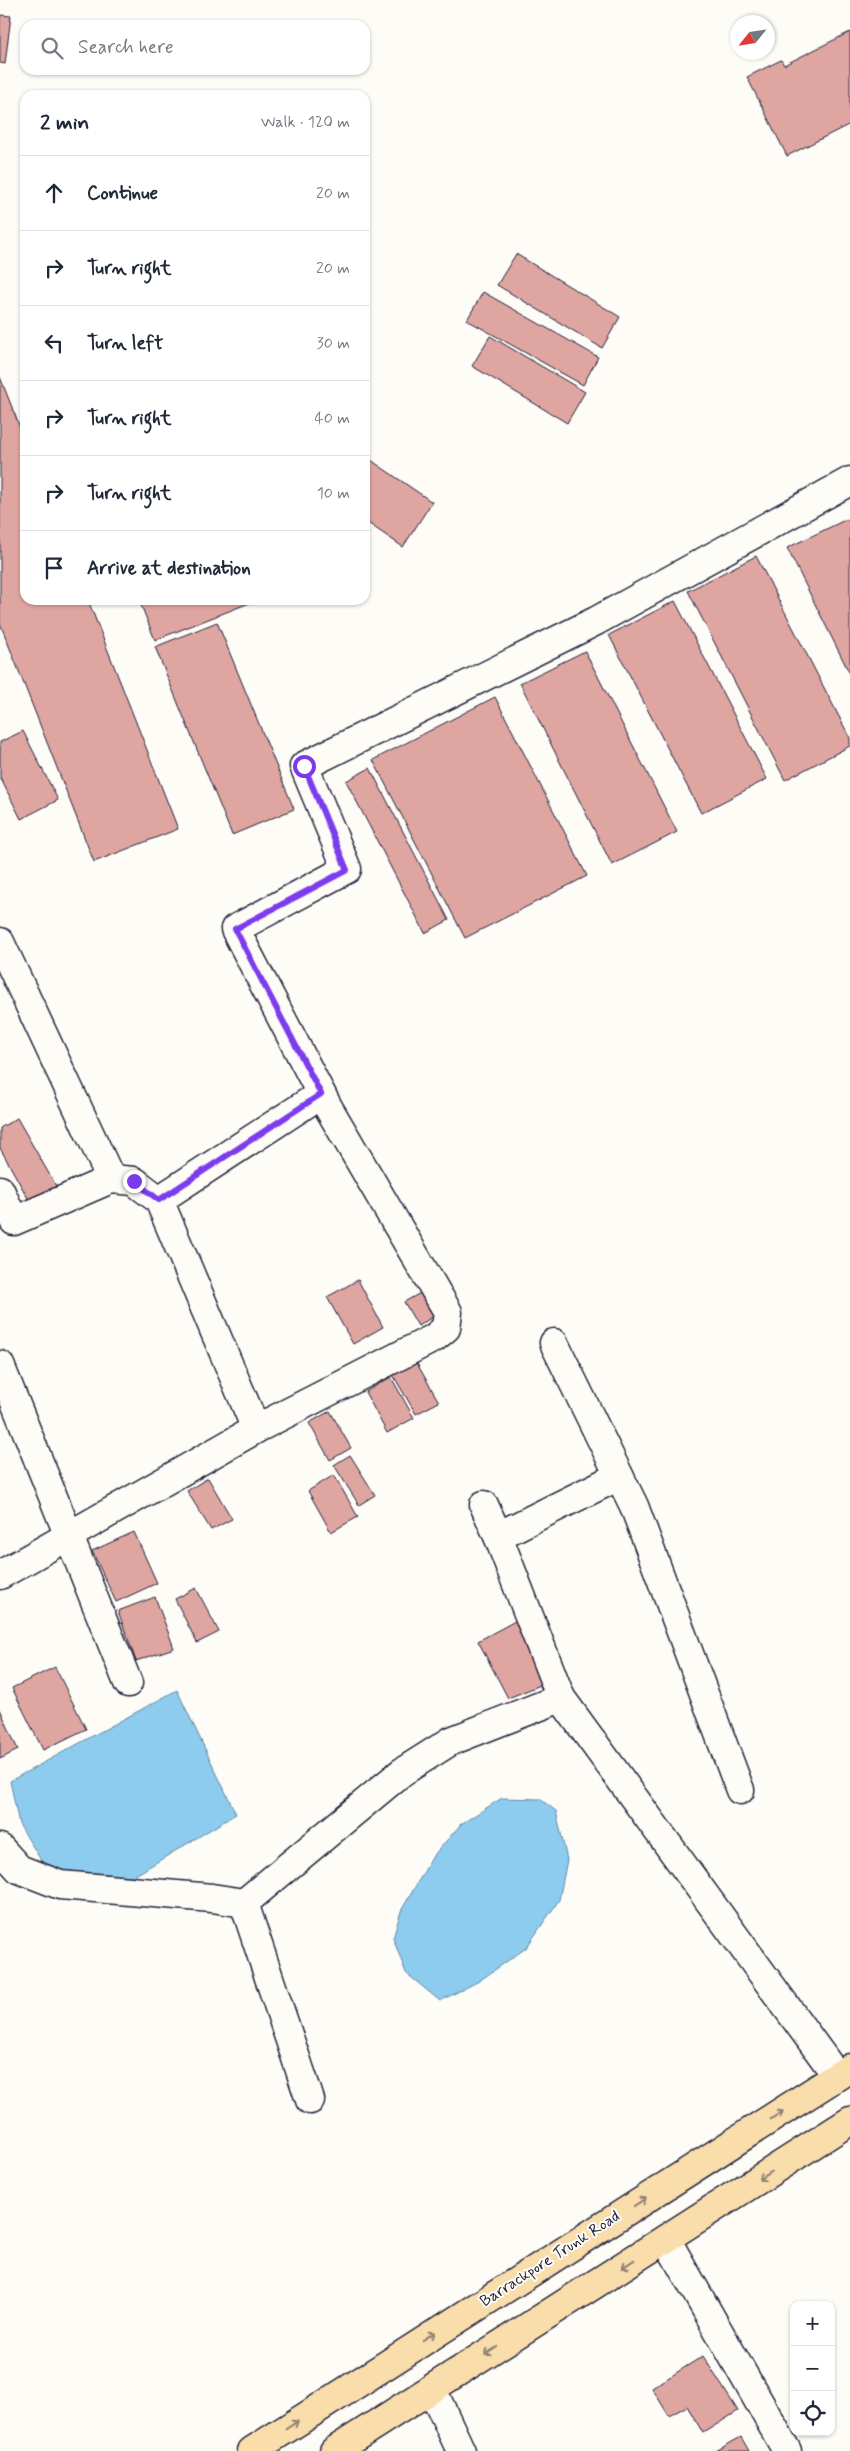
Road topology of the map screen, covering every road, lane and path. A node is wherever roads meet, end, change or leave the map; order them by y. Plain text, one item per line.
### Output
1 (850, 481) edge
2 (0, 942) edge
3 (321, 1094) junction
4 (111, 1179) junction
5 (0, 1190) edge
6 (159, 1200) junction
7 (7, 1225) edge
8 (554, 1343) dead end
9 (0, 1365) edge
10 (256, 1429) junction
11 (619, 1476) junction
12 (484, 1504) dead end
13 (68, 1536) junction
14 (498, 1536) junction
15 (0, 1575) edge
16 (128, 1683) dead end
17 (561, 1698) junction
18 (740, 1790) dead end
19 (0, 1848) edge
20 (244, 1903) junction
21 (843, 2072) edge
22 (310, 2100) dead end
23 (850, 2121) edge
24 (666, 2239) junction
25 (432, 2389) junction
26 (252, 2451) edge
27 (334, 2451) edge
28 (461, 2451) edge
29 (787, 2451) edge

1 - 3 street
2 - 4 street
3 - 6 street
3 - 10 street
4 - 6 street
4 - 7 street
5 - 7 street
6 - 10 street
8 - 11 street
9 - 13 street
10 - 13 street
11 - 14 street
11 - 18 street
12 - 14 street
13 - 15 street
13 - 16 street
14 - 17 street
17 - 20 street
17 - 21 street
19 - 20 street
20 - 22 street
26 -> 21 main road, Barrackpore Trunk Road
23 -> 24 main road
24 -> 25 main road
24 - 29 street
25 - 27 main road
25 - 28 street

